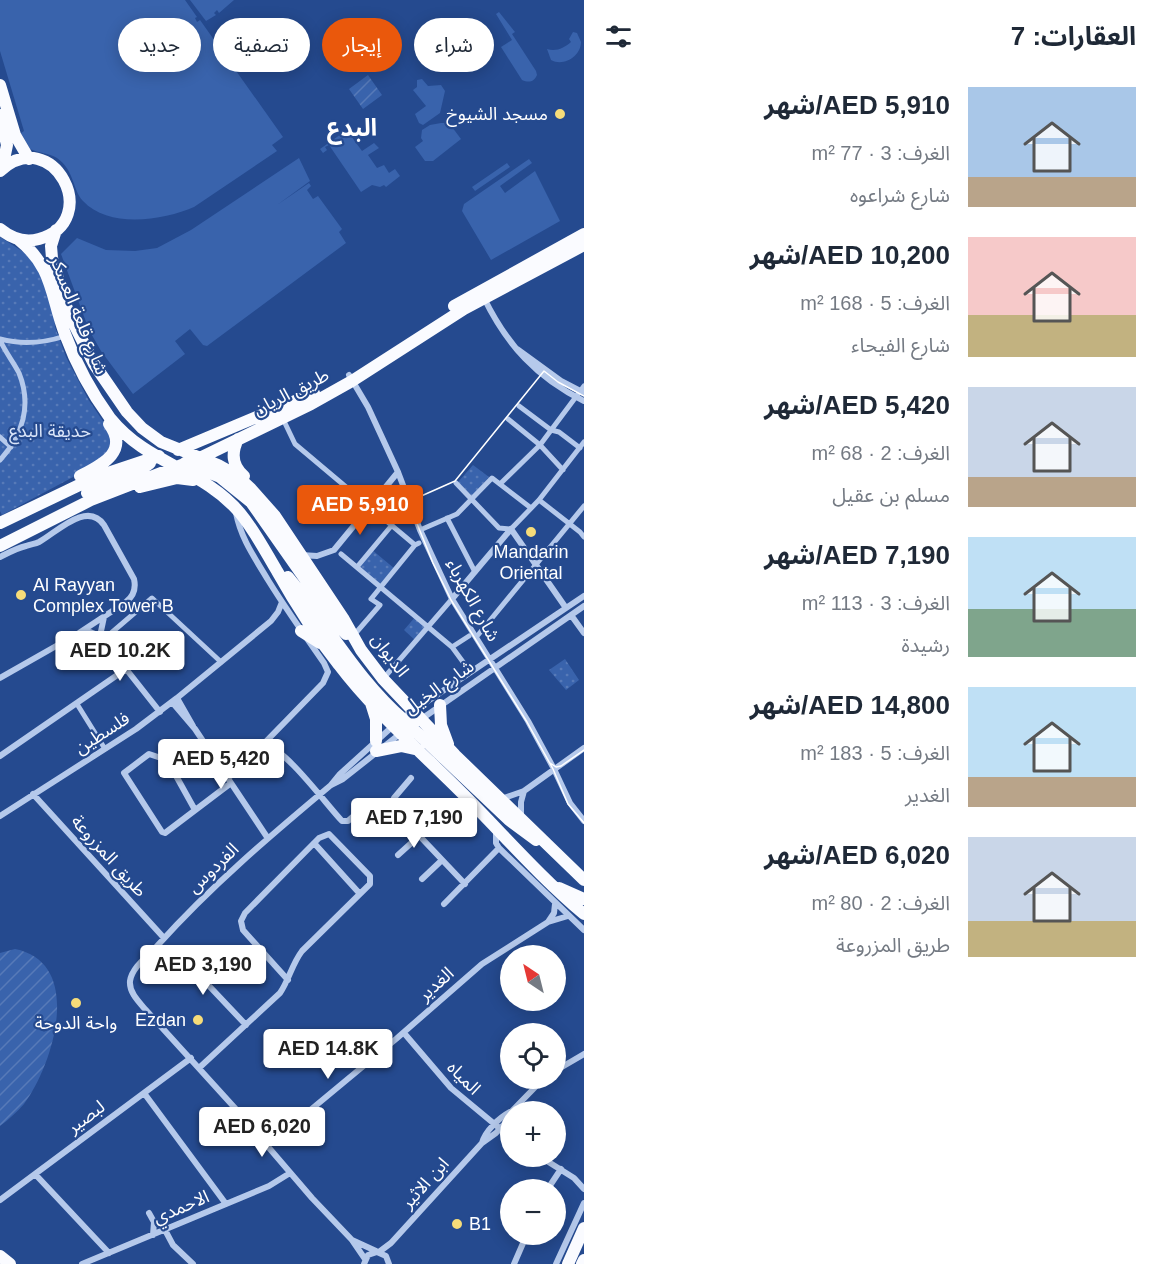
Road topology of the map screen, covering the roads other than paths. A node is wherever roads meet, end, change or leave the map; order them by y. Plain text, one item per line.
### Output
1 (0, 85) edge
2 (0, 115) edge
3 (29, 159) junction
4 (1, 170) edge
5 (0, 229) edge
6 (56, 230) junction
7 (584, 234) edge
8 (18, 239) junction
9 (584, 245) edge
10 (484, 298) junction
11 (0, 340) edge
12 (68, 342) junction
13 (350, 378) junction
14 (581, 392) edge
15 (96, 397) junction
16 (584, 401) edge
17 (519, 406) dead end
18 (283, 412) junction
19 (508, 419) dead end
20 (551, 430) junction
21 (0, 436) edge
22 (238, 439) junction
23 (584, 442) edge
24 (540, 445) junction
25 (11, 447) junction
26 (580, 448) junction
27 (157, 449) junction
28 (186, 458) junction
29 (0, 460) edge
30 (563, 470) junction
31 (398, 472) junction
32 (456, 483) dead end
33 (500, 484) junction
34 (61, 493) junction
35 (221, 494) junction
36 (260, 497) junction
37 (472, 499) junction
38 (539, 500) junction
39 (234, 506) junction
40 (369, 506) junction
41 (584, 506) edge
42 (74, 508) junction
43 (531, 508) junction
44 (447, 518) junction
45 (0, 523) edge
46 (569, 524) junction
47 (392, 525) junction
48 (420, 530) junction
49 (511, 530) junction
50 (584, 537) edge
51 (0, 539) edge
52 (0, 546) edge
53 (266, 552) junction
54 (341, 554) dead end
55 (301, 555) junction
56 (0, 557) edge
57 (536, 565) junction
58 (357, 567) junction
59 (475, 572) junction
60 (381, 586) junction
61 (584, 596) edge
62 (452, 599) junction
63 (282, 602) junction
64 (584, 606) edge
65 (566, 608) junction
66 (290, 615) junction
67 (571, 615) junction
68 (104, 617) junction
69 (565, 620) junction
70 (271, 621) junction
71 (577, 622) junction
72 (429, 626) junction
73 (301, 631) junction
74 (79, 633) junction
75 (584, 633) edge
76 (478, 634) dead end
77 (469, 636) dead end
78 (102, 638) junction
79 (355, 638) junction
80 (326, 647) junction
81 (452, 647) junction
82 (490, 660) junction
83 (221, 662) junction
84 (466, 666) dead end
85 (494, 667) junction
86 (126, 669) junction
87 (0, 678) edge
88 (383, 679) junction
89 (175, 700) junction
90 (371, 702) junction
91 (77, 704) junction
92 (440, 705) junction
93 (160, 712) junction
94 (407, 722) junction
95 (264, 744) junction
96 (376, 746) junction
97 (584, 748) edge
98 (105, 749) junction
99 (420, 751) junction
100 (455, 755) junction
101 (0, 756) edge
102 (554, 769) junction
103 (411, 778) dead end
104 (229, 781) junction
105 (331, 785) junction
106 (524, 791) junction
107 (33, 794) junction
108 (320, 794) junction
109 (501, 799) junction
110 (368, 803) dead end
111 (449, 809) dead end
112 (195, 810) junction
113 (397, 813) junction
114 (0, 816) edge
115 (521, 819) junction
116 (584, 821) edge
117 (497, 828) junction
118 (379, 831) dead end
119 (418, 836) junction
120 (267, 837) junction
121 (314, 843) junction
122 (499, 848) junction
123 (555, 852) junction
124 (398, 855) dead end
125 (441, 861) junction
126 (422, 879) dead end
127 (584, 880) edge
128 (465, 884) junction
129 (552, 885) junction
130 (360, 894) junction
131 (584, 899) edge
132 (444, 904) dead end
133 (555, 904) junction
134 (584, 914) edge
135 (568, 916) junction
136 (548, 922) junction
137 (584, 930) edge
138 (164, 938) junction
139 (177, 952) dead end
140 (288, 980) junction
141 (246, 1025) junction
142 (404, 1033) junction
143 (584, 1054) edge
144 (190, 1058) junction
145 (566, 1065) edge
146 (199, 1068) junction
147 (533, 1089) edge
148 (144, 1093) junction
149 (522, 1101) edge
150 (500, 1124) edge
151 (500, 1125) edge
152 (497, 1127) junction
153 (500, 1129) edge
154 (267, 1146) junction
155 (558, 1167) edge
156 (561, 1169) junction
157 (290, 1173) junction
158 (35, 1174) junction
159 (574, 1178) junction
160 (554, 1179) edge
161 (584, 1182) edge
162 (584, 1189) edge
163 (0, 1200) edge
164 (584, 1203) edge
165 (226, 1204) junction
166 (149, 1213) dead end
167 (154, 1222) junction
168 (584, 1228) edge
169 (165, 1230) junction
170 (153, 1235) junction
171 (352, 1240) junction
172 (392, 1243) junction
173 (522, 1245) edge
174 (378, 1252) junction
175 (109, 1253) junction
176 (0, 1256) edge
177 (584, 1260) edge
178 (388, 1261) edge
179 (364, 1262) edge
180 (10, 1264) edge
181 (82, 1264) edge
182 (193, 1264) edge
183 (514, 1264) edge
184 (556, 1264) edge
185 (568, 1264) edge
186 (582, 1264) edge

1 - 3 main road
2 - 4 main road
3 - 4 main road
3 - 6 main road, شارع قلعة العسكر
5 - 8 main road, شارع قلعة العسكر
6 - 8 main road
6 - 27 main road, شارع قلعة العسكر
7 - 13 main road, طريق الريان
8 - 12 main road, شارع قلعة العسكر
9 - 10 main road, طريق الريان
10 - 13 main road, طريق الريان
10 - 14 street
11 - 12 street
11 - 25 street
12 - 15 main road, شارع قلعة العسكر
12 - 27 main road
13 - 18 main road, طريق الريان
13 - 31 street, شارع الكهرباء
14 - 16 street
14 - 20 street
15 - 27 main road, شارع قلعة العسكر
15 - 34 main road
17 - 20 street
18 - 22 main road, طريق الريان
18 - 28 main road, طريق الريان
18 - 40 street
19 - 24 street
20 - 24 street
20 - 26 street
21 - 25 street
22 - 28 main road, طريق الريان
22 - 36 main road
23 - 26 street
24 - 30 street
24 - 33 street
25 - 29 street
26 - 30 street
27 - 28 main road, شارع قلعة العسكر
27 - 28 main road, الديوان
27 - 34 main road
27 - 51 main road
28 - 35 main road, الديوان
28 - 36 main road, الديوان
28 - 42 main road, طريق الريان
28 - 79 main road
30 - 38 street
31 - 40 street
31 - 48 street, شارع الكهرباء
32 - 37 street
33 - 37 street
33 - 43 street
34 - 45 main road
35 - 39 main road, الديوان
35 - 42 main road
36 - 55 main road, الديوان
37 - 44 street
37 - 49 street
38 - 43 street
38 - 46 street
39 - 53 main road, الديوان
39 - 63 street
40 - 47 street
40 - 55 street
41 - 46 street
42 - 52 main road, طريق الريان
43 - 49 street
44 - 48 street
44 - 59 street
46 - 50 street
46 - 57 street
47 - 58 street
47 - 60 street
48 - 62 street, شارع الكهرباء
49 - 57 street
49 - 59 street
53 - 80 main road, الديوان
53 - 94 main road
54 - 58 street
55 - 79 main road, الديوان
56 - 68 street
57 - 65 street
57 - 76 street
58 - 60 street
59 - 62 street
60 - 72 street
60 - 79 street
61 - 65 street, شارع الخيل
62 - 72 street
62 - 82 street, شارع الكهرباء
63 - 66 street
63 - 70 street, فلسطين
64 - 67 street, شارع الخيل
65 - 82 street, شارع الخيل
66 - 70 street, فلسطين
66 - 73 street
67 - 69 street, شارع الخيل
67 - 71 street
68 - 74 street
68 - 78 street
69 - 71 street
69 - 85 street, شارع الخيل
70 - 83 street, فلسطين
71 - 75 street
72 - 81 street
72 - 88 street
73 - 80 main road
73 - 95 street
74 - 78 street
74 - 87 street
77 - 81 street
78 - 83 street
78 - 86 street
79 - 88 main road, الديوان
80 - 90 main road, الديوان
81 - 84 street
82 - 85 street, شارع الكهرباء
82 - 94 street, شارع الخيل
83 - 89 street, فلسطين
85 - 92 street, شارع الخيل
85 - 102 street, شارع الكهرباء
86 - 91 street
86 - 93 street
88 - 94 main road, الديوان
89 - 93 street, فلسطين
89 - 104 street
90 - 94 main road, الديوان
90 - 96 main road
91 - 98 street
91 - 101 street
92 - 94 street, شارع الخيل
92 - 100 main road
93 - 98 street, فلسطين
94 - 96 street, الفردوس
94 - 96 street, الفردوس
94 - 99 main road, الديوان
94 - 100 main road, الديوان
94 - 123 main road
95 - 104 street
95 - 108 street
96 - 99 main road
96 - 105 street, الفردوس
96 - 105 street, الفردوس
97 - 102 street
98 - 107 street, فلسطين
99 - 117 main road, الديوان
100 - 109 main road, الديوان
102 - 106 street
102 - 116 street, شارع الكهرباء
103 - 113 street
104 - 112 street
104 - 120 street
105 - 108 street, الفردوس
106 - 109 street
106 - 115 street
107 - 114 street, فلسطين
107 - 138 street, طريق المزروعة
108 - 110 street
108 - 120 street, الفردوس
109 - 115 main road, الديوان
111 - 119 street
112 - 112 street
113 - 118 street
113 - 119 street
115 - 123 main road, الديوان
117 - 122 street
117 - 129 main road, الديوان
119 - 124 street
119 - 125 street
120 - 138 street, الفردوس
121 - 130 street
121 - 130 street
121 - 140 street
122 - 128 street
122 - 133 street
123 - 127 main road, الديوان
125 - 126 street
125 - 128 street
128 - 132 street
129 - 131 main road
129 - 134 main road, الديوان
130 - 140 street
133 - 135 street
133 - 136 street
135 - 136 street, الغدير
135 - 137 street
136 - 142 street, الغدير
138 - 144 street, الفردوس
139 - 141 street
140 - 141 street
141 - 146 street
142 - 152 street, المياه
142 - 154 street, الغدير
143 - 145 street
144 - 146 street
144 - 148 street, لبصير
146 - 154 street
147 - 149 street
148 - 158 street, لبصير
148 - 165 street
150 - 152 street
151 - 152 street
152 - 153 street, المياه
152 - 172 street, ابن الاثير
154 - 157 street
155 - 156 street
156 - 159 street
156 - 160 street
157 - 165 street, الاحمدي
157 - 171 street
158 - 163 street, لبصير
158 - 175 street
159 - 161 street
159 - 162 street
164 - 184 street
165 - 169 street, الاحمدي
166 - 167 street
167 - 169 street
167 - 170 street
168 - 185 main road
169 - 170 street, الاحمدي
169 - 182 street
170 - 175 street, الاحمدي
171 - 174 street
171 - 179 street
172 - 174 street, ابن الاثير
172 - 178 street, ابن الاثير
173 - 183 street
174 - 178 street
174 - 179 street, ابن الاثير
175 - 181 street, الاحمدي
176 - 180 main road
177 - 186 main road

